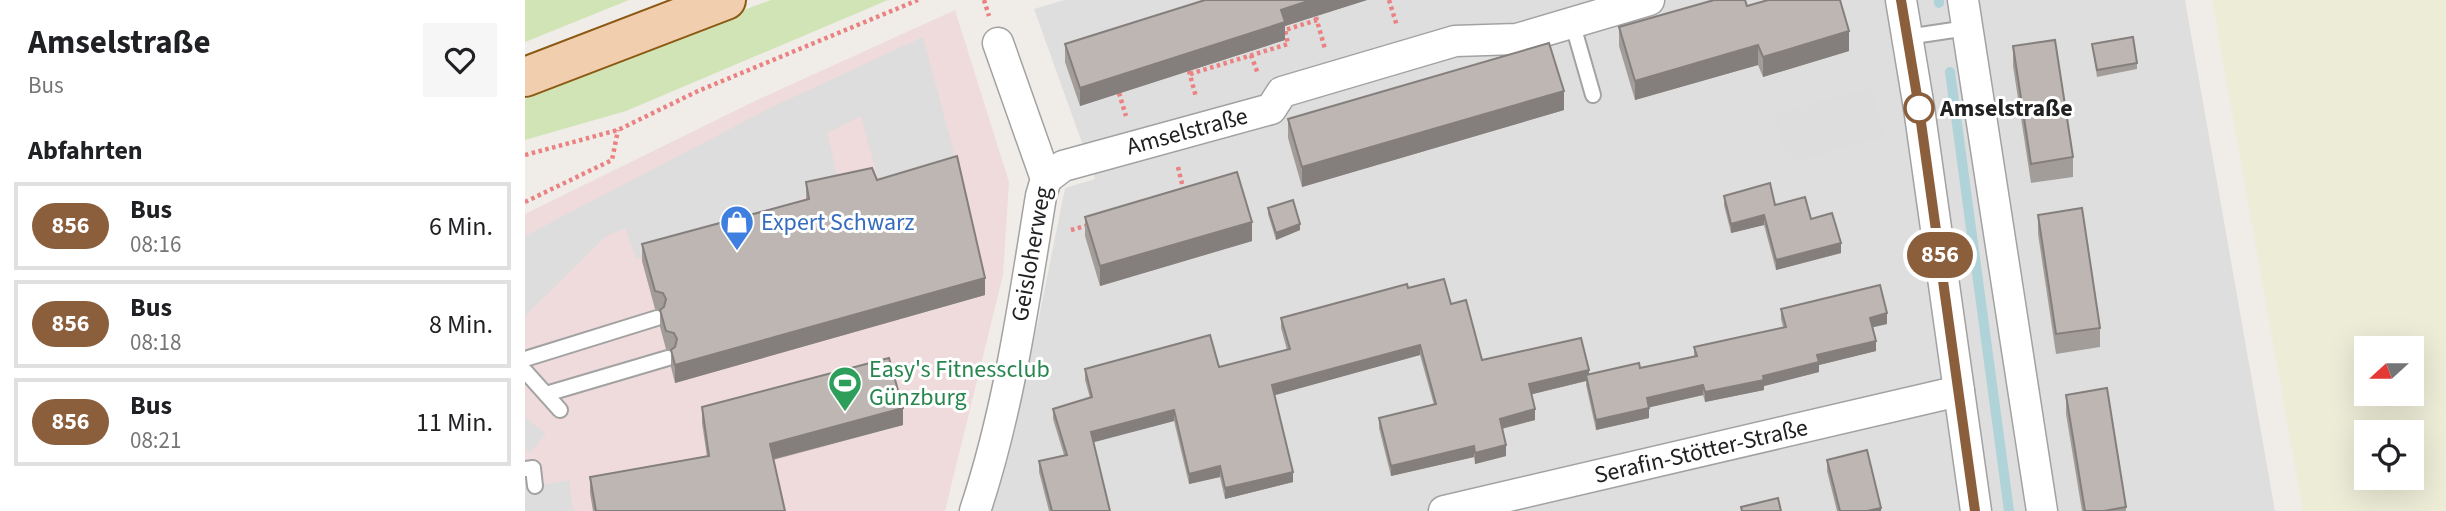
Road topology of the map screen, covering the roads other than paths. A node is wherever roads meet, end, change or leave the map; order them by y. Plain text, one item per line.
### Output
1 (726, 0) edge
2 (1649, 0) edge
3 (1901, 0) edge
4 (1965, 14) edge
5 (1571, 22) junction
6 (1907, 37) junction
7 (998, 43) dead end
8 (525, 77) edge
9 (1593, 95) dead end
10 (1046, 179) junction
11 (657, 318) dead end
12 (668, 358) dead end
13 (525, 359) edge
14 (525, 371) edge
15 (1959, 391) junction
16 (546, 394) junction
17 (560, 410) dead end
18 (525, 469) edge
19 (535, 486) dead end
20 (975, 511) edge
21 (1444, 511) edge
22 (1976, 511) edge
23 (2042, 511) edge

1 - 8 main road
2 - 5 street, Amselstraße
3 - 6 street
4 - 6 lane
4 - 23 street
5 - 9 lane
5 - 10 street, Amselstraße
6 - 15 street
7 - 10 street, Geisloherweg
10 - 20 street, Geisloherweg
11 - 13 lane
12 - 16 lane
14 - 16 lane
15 - 21 street, Serafin-Stötter-Straße
15 - 22 street
16 - 17 lane
18 - 19 lane

